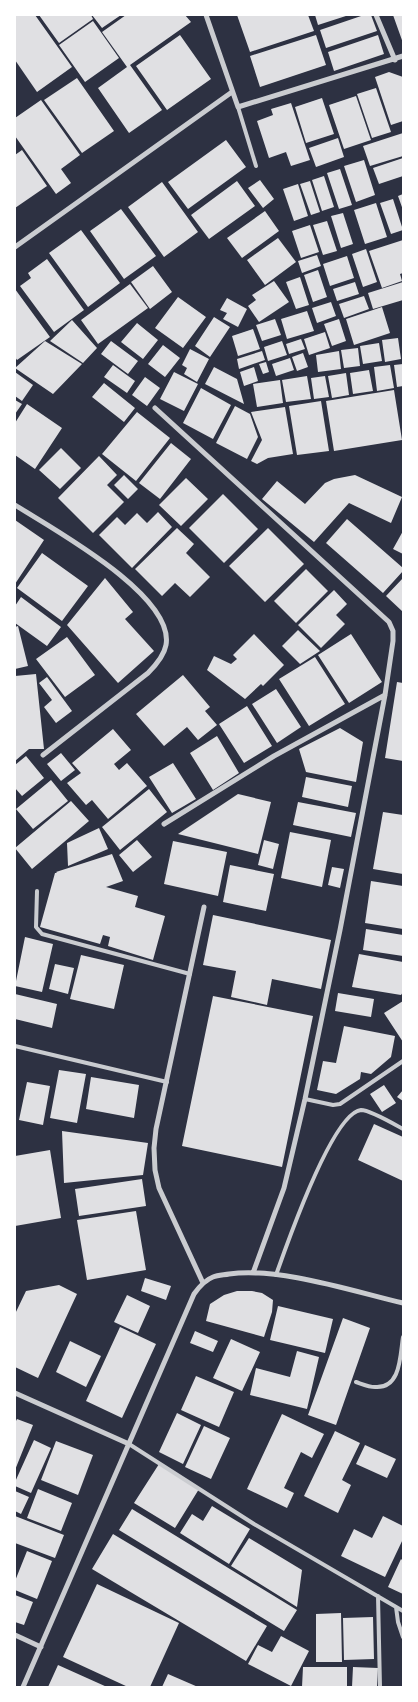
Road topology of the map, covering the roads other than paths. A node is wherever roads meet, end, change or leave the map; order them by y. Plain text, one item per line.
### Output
1 (206, 15) edge
2 (376, 15) edge
3 (403, 56) edge
4 (395, 60) junction
5 (232, 92) junction
6 (238, 107) junction
7 (256, 166) dead end
8 (15, 247) edge
9 (155, 408) dead end
10 (15, 505) edge
11 (385, 695) junction
12 (43, 755) dead end
13 (164, 824) dead end
14 (37, 891) dead end
15 (204, 907) dead end
16 (190, 974) junction
17 (15, 1046) edge
18 (403, 1061) edge
19 (167, 1082) junction
20 (305, 1099) junction
21 (403, 1129) edge
22 (253, 1273) junction
23 (276, 1275) junction
24 (203, 1283) junction
25 (403, 1303) edge
26 (403, 1337) edge
27 (356, 1382) dead end
28 (15, 1393) edge
29 (129, 1444) junction
30 (378, 1596) junction
31 (396, 1607) junction
32 (403, 1611) edge
33 (15, 1635) edge
34 (403, 1637) edge
35 (41, 1647) junction
36 (23, 1687) edge
37 (380, 1687) edge

1 - 5 street
2 - 4 street
3 - 4 street
4 - 6 street
5 - 6 street
5 - 8 street
6 - 7 lane
9 - 11 street
10 - 12 street
11 - 13 street
11 - 20 street
14 - 16 lane
15 - 16 street
16 - 19 street
17 - 19 lane
18 - 20 lane
19 - 24 street
20 - 22 street
21 - 23 lane
22 - 23 street
22 - 24 street
23 - 25 street
24 - 29 street
26 - 27 lane
28 - 29 street
29 - 30 lane
29 - 35 street
30 - 31 lane
30 - 37 lane
31 - 32 lane
31 - 34 lane
33 - 35 street
35 - 36 street

